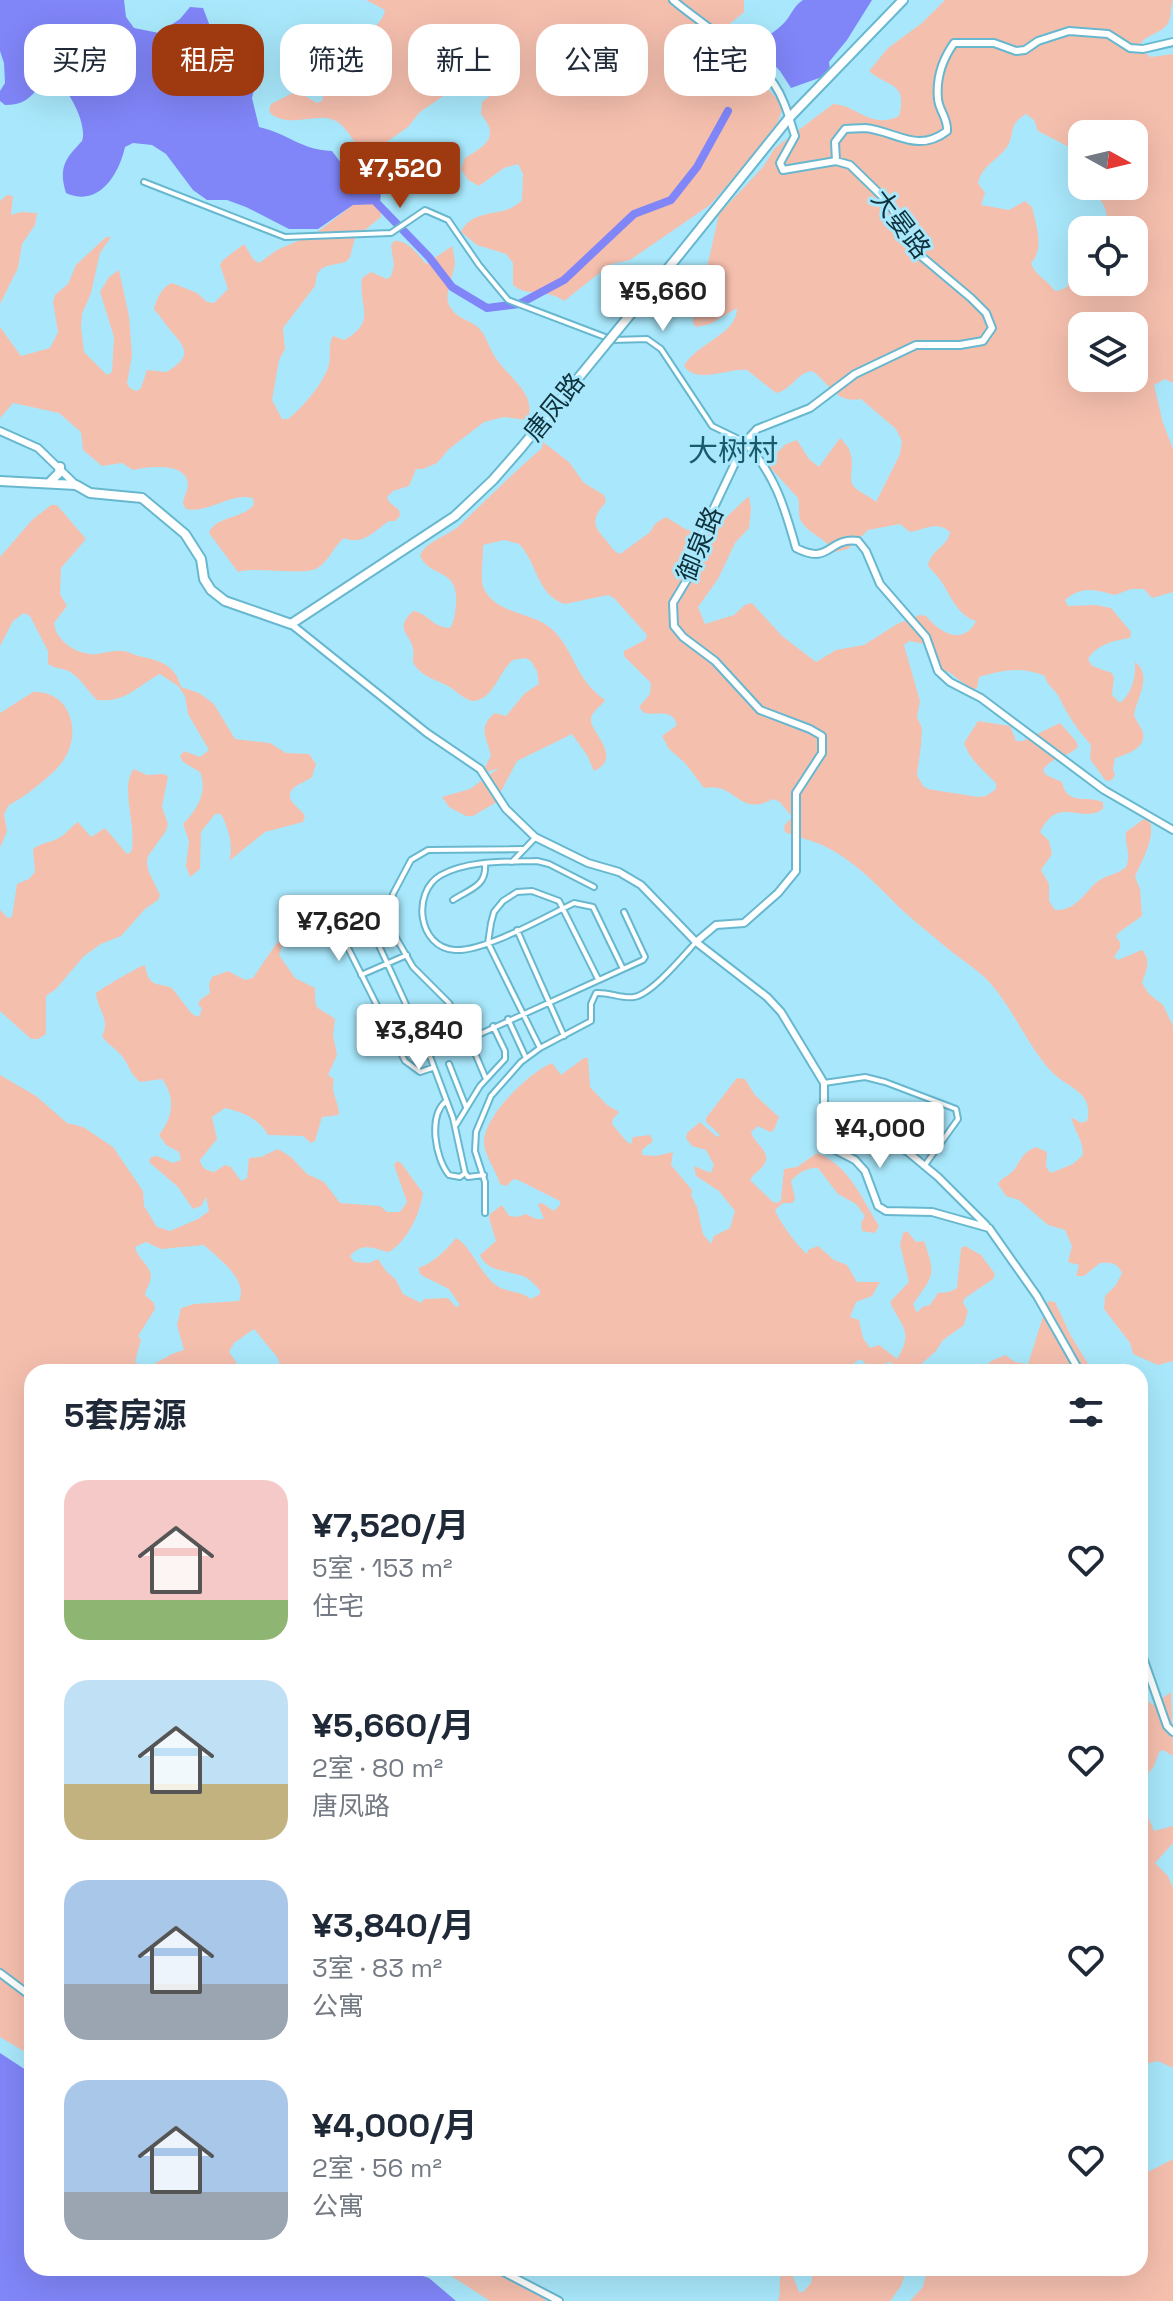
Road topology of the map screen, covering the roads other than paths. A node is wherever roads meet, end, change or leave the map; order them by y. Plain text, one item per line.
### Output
1 (673, 0) edge
2 (903, 0) edge
3 (1173, 42) edge
4 (789, 118) junction
5 (836, 161) junction
6 (144, 182) dead end
7 (0, 431) edge
8 (745, 442) junction
9 (60, 467) junction
10 (0, 481) edge
11 (48, 483) junction
12 (76, 485) junction
13 (291, 624) junction
14 (1173, 830) edge
15 (535, 837) junction
16 (522, 849) junction
17 (512, 862) junction
18 (485, 864) junction
19 (594, 887) dead end
20 (453, 900) dead end
21 (565, 907) junction
22 (624, 912) dead end
23 (371, 928) dead end
24 (517, 930) junction
25 (343, 938) dead end
26 (696, 942) junction
27 (488, 943) junction
28 (407, 955) junction
29 (387, 964) junction
30 (623, 969) junction
31 (361, 975) junction
32 (598, 979) junction
33 (549, 1001) junction
34 (524, 1012) junction
35 (508, 1019) junction
36 (493, 1026) junction
37 (564, 1036) junction
38 (469, 1039) junction
39 (540, 1048) junction
40 (429, 1054) junction
41 (526, 1058) junction
42 (449, 1064) dead end
43 (432, 1068) junction
44 (486, 1079) junction
45 (824, 1083) junction
46 (446, 1101) junction
47 (467, 1108) junction
48 (825, 1121) junction
49 (455, 1127) junction
50 (925, 1165) junction
51 (465, 1173) junction
52 (484, 1175) junction
53 (485, 1213) dead end
54 (989, 1228) junction
55 (1075, 1364) edge
56 (1148, 1672) edge
57 (1173, 1732) edge
58 (0, 1973) edge
59 (24, 1991) edge
60 (511, 2276) edge
61 (559, 2301) edge

1 - 4 street
2 - 4 highway, 唐凤路
3 - 5 street
4 - 5 street
4 - 13 highway, 唐凤路, bridge
5 - 8 street, 大晏路
6 - 8 street
7 - 9 street
8 - 14 street
8 - 26 street, 御泉路
9 - 11 highway
9 - 12 street
10 - 11 highway
11 - 12 highway
12 - 13 highway
13 - 15 street
15 - 16 street
15 - 26 street
16 - 17 street
16 - 28 street
17 - 18 street
17 - 19 street
18 - 20 street
18 - 27 street
21 - 24 street
21 - 27 street
21 - 30 street
21 - 32 street
22 - 30 street
23 - 29 street
24 - 27 street
24 - 33 street
25 - 31 street
26 - 37 street
26 - 45 street
27 - 34 street
28 - 29 street
28 - 38 street
29 - 31 street
29 - 40 street
30 - 32 street
31 - 43 street
32 - 33 street
33 - 34 street
33 - 37 street
34 - 35 street
34 - 39 street
35 - 36 street
35 - 41 street
36 - 38 street
36 - 44 street
37 - 39 street
38 - 40 street
38 - 44 street
39 - 41 street
40 - 43 street
41 - 52 street
42 - 47 street
43 - 46 street
44 - 47 street
45 - 48 street
45 - 50 street
46 - 49 street
46 - 51 street
47 - 49 street
48 - 50 street
48 - 54 street
49 - 51 street
50 - 54 street
51 - 52 street
52 - 53 street
54 - 55 street
56 - 57 street
58 - 59 street
60 - 61 street

